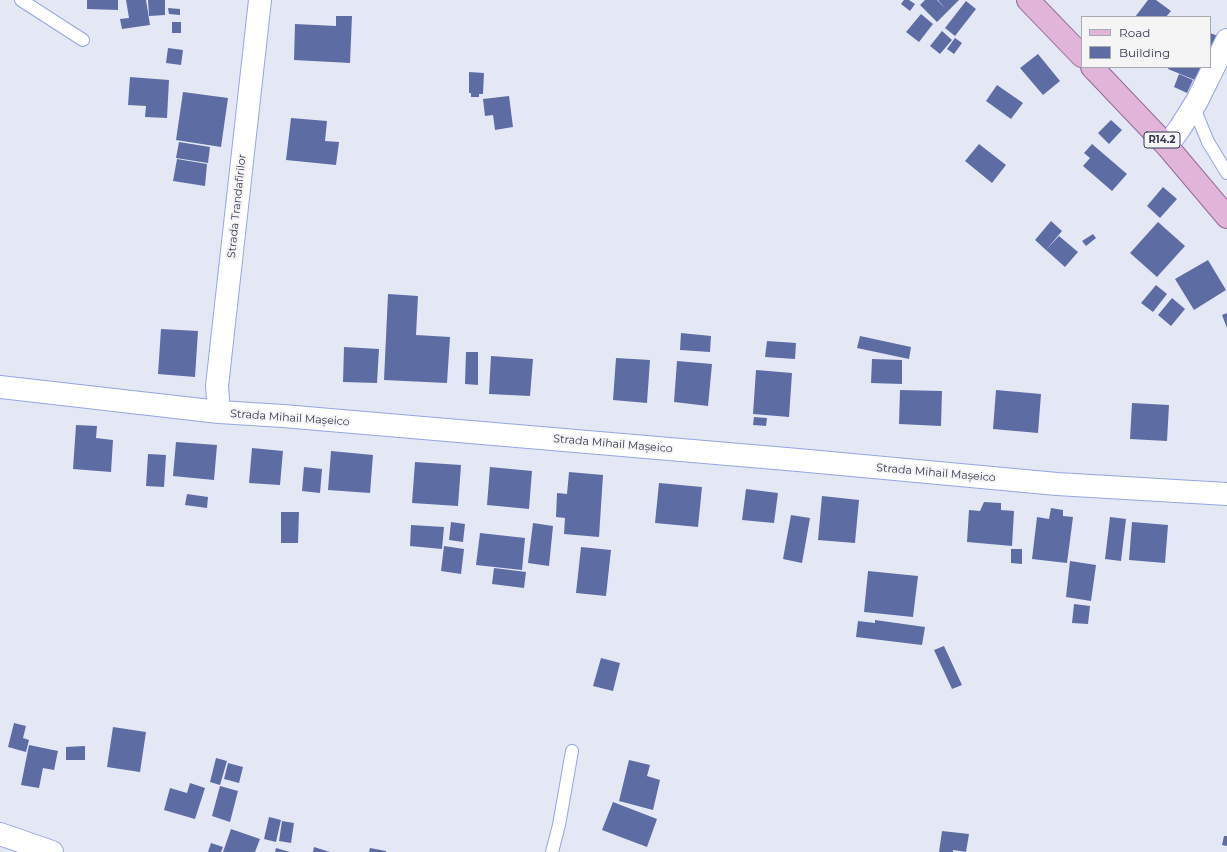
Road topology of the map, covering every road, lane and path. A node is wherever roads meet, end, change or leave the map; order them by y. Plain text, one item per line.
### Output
1 (21, 0) edge
2 (260, 0) edge
3 (1028, 0) edge
4 (83, 40) dead end
5 (1227, 40) edge
6 (1081, 55) edge
7 (1093, 68) edge
8 (1194, 108) junction
9 (1167, 146) junction
10 (1227, 173) edge
11 (1227, 218) edge
12 (0, 387) edge
13 (219, 412) junction
14 (1227, 494) edge
15 (572, 751) dead end
16 (0, 834) edge
17 (52, 852) edge
18 (552, 852) edge

1 - 4 lane
2 - 13 street, Strada Trandafirilor
3 - 6 main road
5 - 8 street
7 - 9 main road, R14.2
8 - 9 street
8 - 10 lane
9 - 11 main road, R14.2
12 - 13 street, Strada Mihail Mașeico
13 - 14 street, Strada Mihail Mașeico
15 - 18 lane
16 - 17 street

